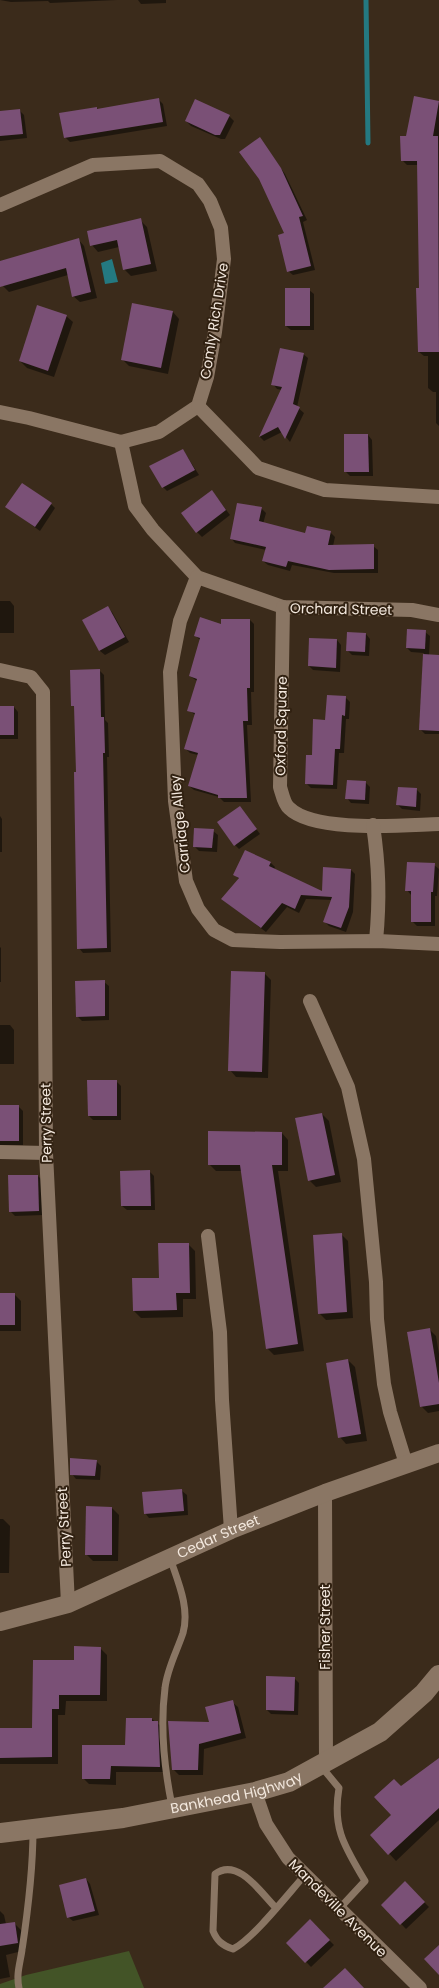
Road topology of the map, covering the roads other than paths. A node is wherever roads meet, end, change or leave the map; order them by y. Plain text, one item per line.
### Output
1 (0, 204) edge
2 (198, 406) junction
3 (0, 412) edge
4 (121, 442) junction
5 (439, 497) edge
6 (198, 577) junction
7 (284, 607) junction
8 (439, 615) edge
9 (0, 670) edge
10 (439, 824) edge
11 (373, 825) junction
12 (376, 941) junction
13 (439, 944) edge
14 (310, 1001) dead end
15 (0, 1152) edge
16 (46, 1153) junction
17 (208, 1236) dead end
18 (439, 1453) edge
19 (406, 1464) junction
20 (325, 1493) junction
21 (231, 1530) junction
22 (170, 1558) junction
23 (68, 1604) junction
24 (0, 1622) edge
25 (439, 1675) edge
26 (323, 1764) junction
27 (255, 1792) junction
28 (172, 1809) junction
29 (33, 1830) junction
30 (0, 1833) edge
31 (305, 1876) junction
32 (276, 1908) junction
33 (339, 1909) junction
34 (19, 1988) edge
35 (420, 1988) edge

1 - 2 street, Comly Rich Drive
2 - 4 street
2 - 5 street
3 - 4 street
4 - 6 street, Orchard Street
6 - 7 street, Orchard Street
6 - 12 street, Carriage Alley
7 - 8 street, Orchard Street
7 - 11 street, Oxford Square
9 - 16 street, Perry Street
10 - 11 street, Oxford Square
11 - 12 street
12 - 13 street, Carriage Alley
14 - 19 street
15 - 16 street
16 - 23 street, Perry Street
17 - 21 street
18 - 19 street, Cedar Street
19 - 20 street, Cedar Street
20 - 21 street, Cedar Street
20 - 26 street, Fisher Street
21 - 22 street, Cedar Street
22 - 23 street, Cedar Street
22 - 28 lane
23 - 24 street, Cedar Street
25 - 26 main road, Bankhead Highway
26 - 27 main road, Bankhead Highway
26 - 33 lane
27 - 28 main road, Bankhead Highway
27 - 31 street, Mandeville Avenue
28 - 29 main road, Bankhead Highway
29 - 30 main road, Bankhead Highway
29 - 34 lane
31 - 32 lane
31 - 33 street, Mandeville Avenue
32 - 32 lane
33 - 35 street, Mandeville Avenue

